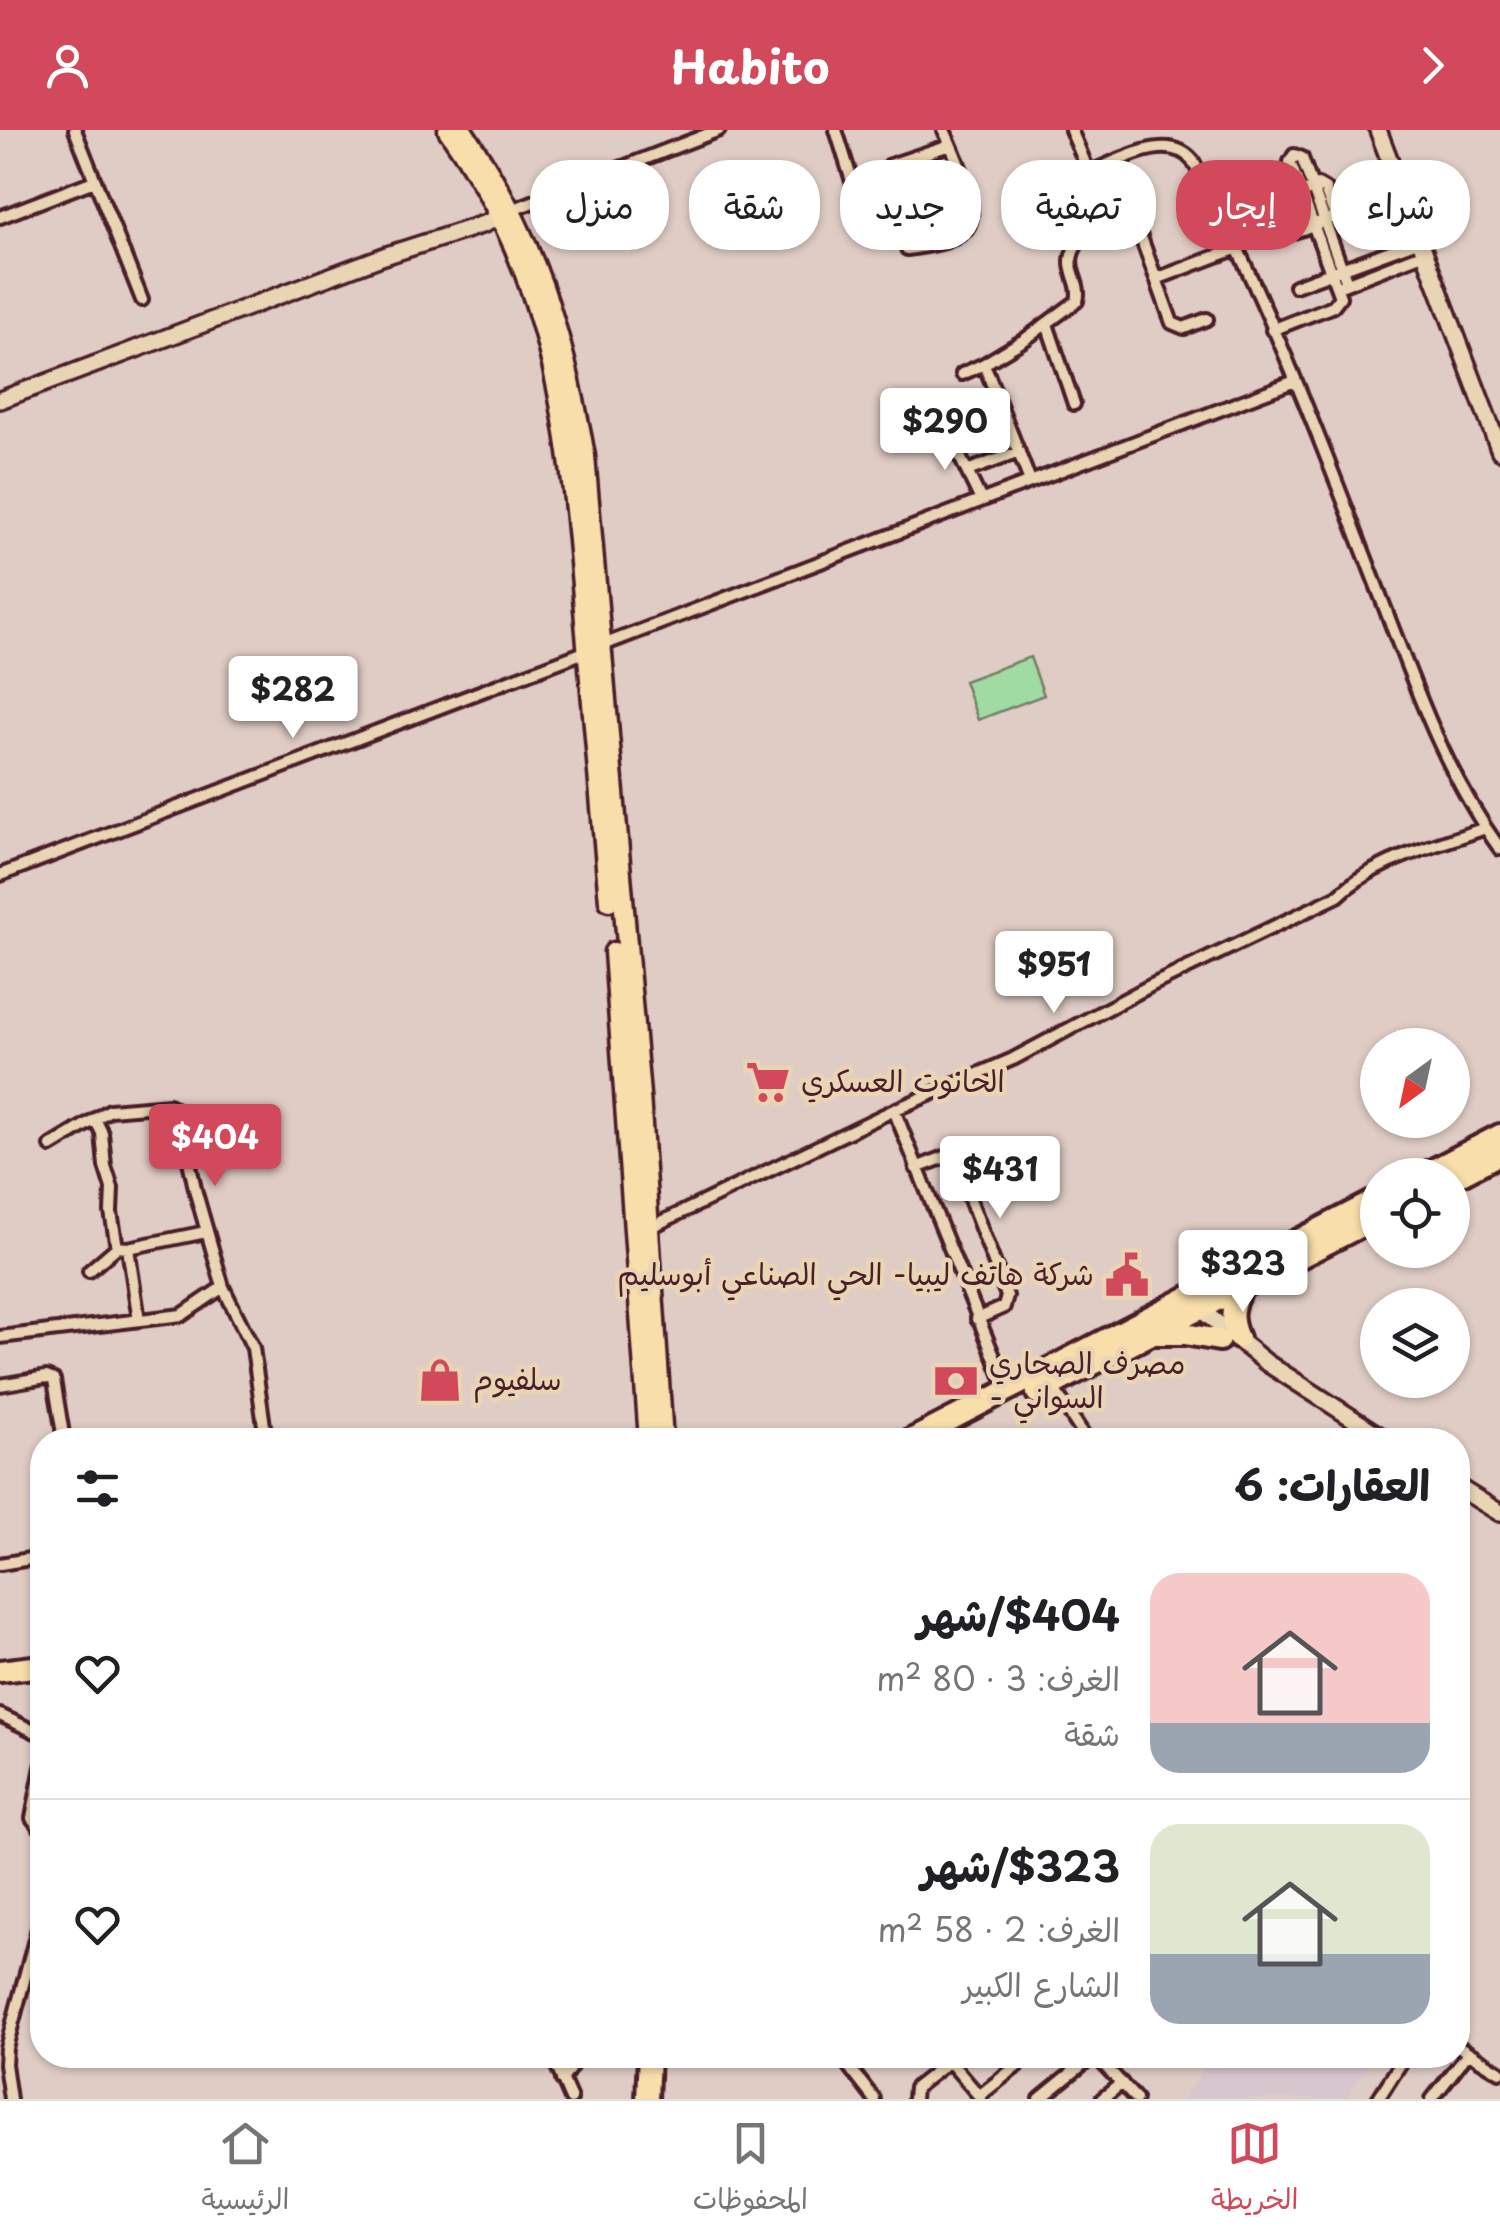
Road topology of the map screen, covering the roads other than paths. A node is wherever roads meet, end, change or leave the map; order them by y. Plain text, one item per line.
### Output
1 (75, 130) edge
2 (448, 130) edge
3 (462, 130) edge
4 (718, 130) edge
5 (836, 130) edge
6 (944, 130) edge
7 (1071, 130) edge
8 (1378, 130) edge
9 (950, 144) junction
10 (845, 160) edge
11 (904, 160) edge
12 (956, 160) edge
13 (1082, 160) edge
14 (1117, 160) edge
15 (1193, 160) edge
16 (1389, 160) edge
17 (94, 181) junction
18 (506, 213) junction
19 (0, 218) edge
20 (1331, 218) edge
21 (1319, 223) junction
22 (1311, 226) edge
23 (1074, 250) edge
24 (1146, 250) edge
25 (1236, 250) joint
26 (1400, 250) edge
27 (1416, 250) edge
28 (1424, 250) edge
29 (1384, 253) junction
30 (1388, 267) junction
31 (1337, 271) junction
32 (1156, 279) junction
33 (1342, 285) junction
34 (1295, 286) dead end
35 (142, 300) dead end
36 (1207, 319) dead end
37 (1047, 324) junction
38 (1272, 330) junction
39 (984, 364) junction
40 (962, 374) dead end
41 (1295, 382) junction
42 (0, 400) edge
43 (1074, 404) dead end
44 (946, 428) dead end
45 (1500, 451) edge
46 (1019, 452) junction
47 (967, 471) junction
48 (1030, 481) junction
49 (981, 500) junction
50 (593, 648) junction
51 (1485, 828) junction
52 (1500, 848) edge
53 (0, 874) edge
54 (894, 1110) junction
55 (96, 1119) junction
56 (1500, 1135) edge
57 (51, 1146) dead end
58 (1500, 1154) edge
59 (1456, 1158) edge
60 (916, 1168) junction
61 (1470, 1170) edge
62 (1360, 1209) edge
63 (1360, 1226) edge
64 (642, 1231) junction
65 (206, 1232) junction
66 (123, 1247) junction
67 (89, 1271) dead end
68 (1245, 1285) junction
69 (223, 1286) junction
70 (1188, 1307) junction
71 (977, 1319) junction
72 (139, 1320) junction
73 (1150, 1335) junction
74 (0, 1337) edge
75 (1228, 1339) junction
76 (0, 1385) edge
77 (1052, 1385) junction
78 (1009, 1392) junction
79 (62, 1428) edge
80 (264, 1428) edge
81 (649, 1428) edge
82 (662, 1428) edge
83 (936, 1428) edge
84 (964, 1428) edge
85 (1079, 1428) edge
86 (1367, 1428) edge
87 (1470, 1495) edge
88 (1500, 1514) edge
89 (30, 1559) edge
90 (0, 1564) edge
91 (30, 1658) edge
92 (30, 1667) edge
93 (1, 1669) edge
94 (0, 1716) edge
95 (30, 1730) edge
96 (30, 1958) edge
97 (1470, 2054) edge
98 (557, 2068) edge
99 (570, 2068) edge
100 (636, 2068) edge
101 (648, 2068) edge
102 (850, 2068) edge
103 (937, 2068) edge
104 (958, 2068) edge
105 (1015, 2068) edge
106 (1078, 2068) edge
107 (1107, 2068) edge
108 (1398, 2068) edge
109 (1458, 2068) edge
110 (1500, 2072) edge
111 (562, 2080) junction
112 (1122, 2083) junction
113 (980, 2097) edge
114 (1439, 2097) edge
115 (10, 2099) edge
116 (571, 2099) edge
117 (636, 2099) edge
118 (647, 2099) edge
119 (874, 2099) edge
120 (914, 2099) edge
121 (1040, 2099) edge
122 (1102, 2099) edge
123 (1136, 2099) edge
124 (1378, 2099) edge

1 - 17 street
2 - 18 main road
3 - 18 main road
4 - 18 street
5 - 10 street
6 - 9 street
7 - 13 street
8 - 16 street
9 - 11 street
9 - 12 street
14 - 15 street
17 - 19 street
17 - 35 street
18 - 42 street
18 - 50 main road
20 - 21 street
21 - 21 street
21 - 22 street
21 - 31 street
23 - 37 street
24 - 32 street
25 - 32 street
25 - 38 street
26 - 29 street
27 - 30 street
28 - 45 street
29 - 30 street
29 - 31 street
30 - 33 street
31 - 33 street
31 - 34 street
32 - 36 street
33 - 38 street
37 - 39 street
37 - 43 street
38 - 41 street
39 - 40 street
39 - 46 street
41 - 48 street
41 - 51 street
44 - 47 street
46 - 47 street
46 - 48 street
47 - 49 street
48 - 49 street
49 - 50 street
50 - 53 street
50 - 64 main road
51 - 52 street
51 - 54 street
54 - 60 street
54 - 64 street
55 - 57 street
55 - 65 street
55 - 66 street
56 - 59 highway
58 - 61 highway
60 - 71 street
60 - 71 street
62 - 70 highway
63 - 68 highway
64 - 81 main road
64 - 82 main road
65 - 66 street
65 - 69 street
66 - 67 street
66 - 72 street
68 - 70 highway
68 - 75 highway
69 - 72 street
69 - 80 street
70 - 73 highway
70 - 75 street
70 - 78 highway
71 - 78 street
72 - 74 street
73 - 75 highway
73 - 77 highway
75 - 86 street
76 - 79 street
77 - 84 highway
77 - 85 street
78 - 83 highway
87 - 88 street
89 - 90 street
91 - 93 highway
92 - 93 highway
94 - 95 street
96 - 115 street
97 - 110 street
98 - 111 street
99 - 111 street
100 - 117 highway
101 - 118 highway
102 - 119 street
103 - 120 street
104 - 113 street
105 - 113 street
106 - 121 street
107 - 112 street
108 - 124 street
109 - 114 street
111 - 116 street
112 - 122 street
112 - 123 street

